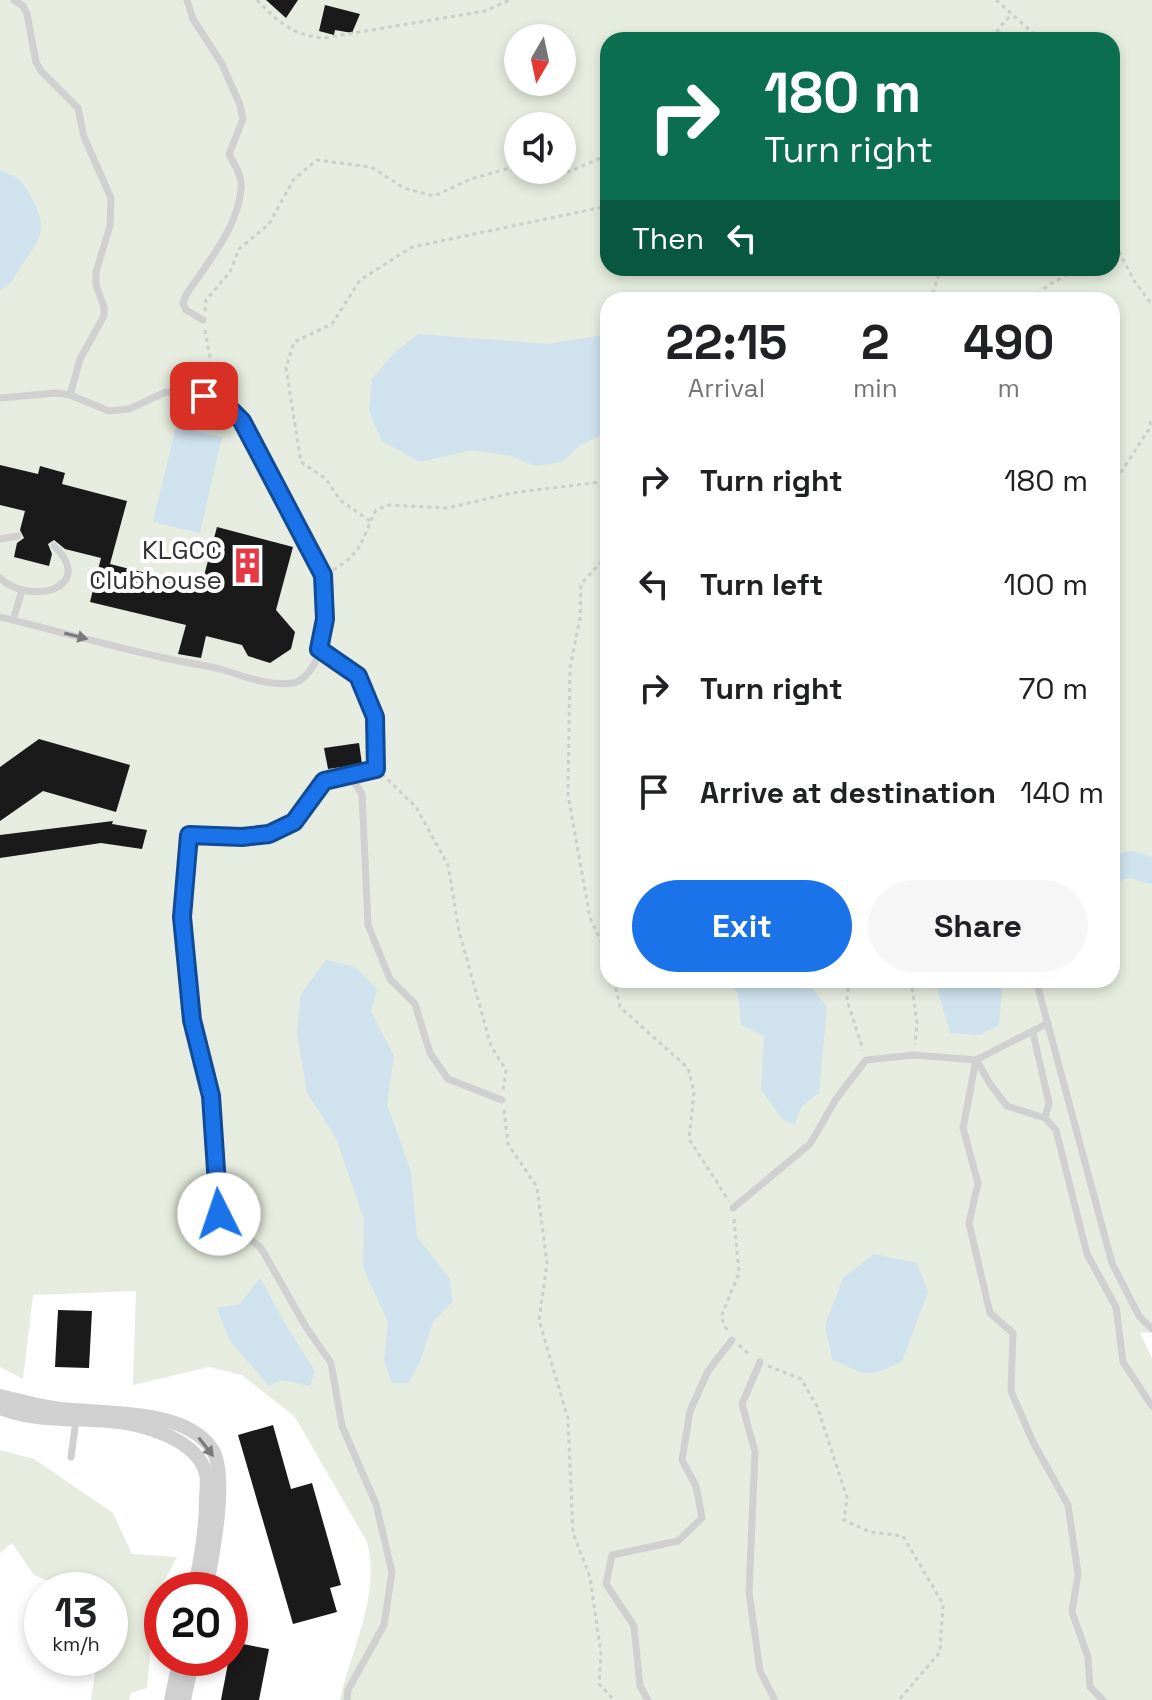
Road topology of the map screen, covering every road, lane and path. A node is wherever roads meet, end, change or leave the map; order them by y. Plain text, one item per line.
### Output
1 (14, 0) edge
2 (187, 0) edge
3 (257, 0) edge
4 (510, 0) edge
5 (996, 0) edge
6 (1012, 14) junction
7 (997, 32) edge
8 (1032, 32) edge
9 (600, 158) edge
10 (600, 208) edge
11 (1120, 253) edge
12 (1065, 276) edge
13 (1041, 292) edge
14 (1152, 305) edge
15 (203, 320) junction
16 (70, 395) junction
17 (0, 398) edge
18 (218, 401) junction
19 (1152, 418) edge
20 (1120, 474) edge
21 (600, 482) edge
22 (370, 521) junction
23 (18, 536) dead end
24 (0, 539) edge
25 (54, 546) dead end
26 (600, 563) edge
27 (323, 575) junction
28 (0, 578) edge
29 (22, 590) junction
30 (0, 617) edge
31 (13, 620) junction
32 (319, 649) junction
33 (376, 769) junction
34 (351, 777) junction
35 (600, 939) edge
36 (616, 988) edge
37 (848, 988) edge
38 (912, 988) edge
39 (1038, 988) edge
40 (1048, 1023) junction
41 (1033, 1033) junction
42 (914, 1055) junction
43 (866, 1060) junction
44 (976, 1060) junction
45 (502, 1100) junction
46 (1045, 1118) junction
47 (733, 1208) junction
48 (1152, 1329) edge
49 (732, 1340) junction
50 (760, 1362) junction
51 (0, 1396) edge
52 (1152, 1406) edge
53 (0, 1408) edge
54 (76, 1420) junction
55 (71, 1457) dead end
56 (198, 1572) edge
57 (210, 1572) edge
58 (176, 1676) edge
59 (189, 1676) edge
60 (171, 1700) edge
61 (184, 1700) edge
62 (347, 1700) edge
63 (614, 1700) edge
64 (648, 1700) edge
65 (775, 1700) edge
66 (899, 1700) edge
67 (1103, 1700) edge

1 - 16 lane
2 - 15 lane
3 - 4 path
5 - 6 path
6 - 7 path
6 - 8 path
9 - 15 path
10 - 22 path
11 - 14 path
12 - 13 path
15 - 18 path
16 - 17 lane
16 - 18 lane
18 - 27 lane
19 - 20 path
21 - 22 path
22 - 27 path
23 - 24 lane
25 - 29 lane
26 - 35 path
27 - 32 lane
28 - 29 lane
29 - 31 lane
30 - 31 lane
31 -> 32 lane
32 - 33 lane
33 - 34 lane
33 - 45 path
34 - 45 lane
34 - 62 lane
36 - 47 path
37 - 43 path
38 - 42 path
39 - 40 lane
40 - 41 lane
40 - 48 lane
41 - 44 lane
41 - 46 lane
42 - 43 lane
42 - 44 lane
43 - 47 lane
44 - 46 lane
44 - 67 lane
45 - 63 path
46 - 52 lane
47 - 49 path
49 - 50 path
49 - 64 lane
50 - 65 lane
50 - 66 path
51 -> 57 street
53 - 54 street
54 - 55 lane
54 - 56 street
58 - 60 street
59 - 61 street

